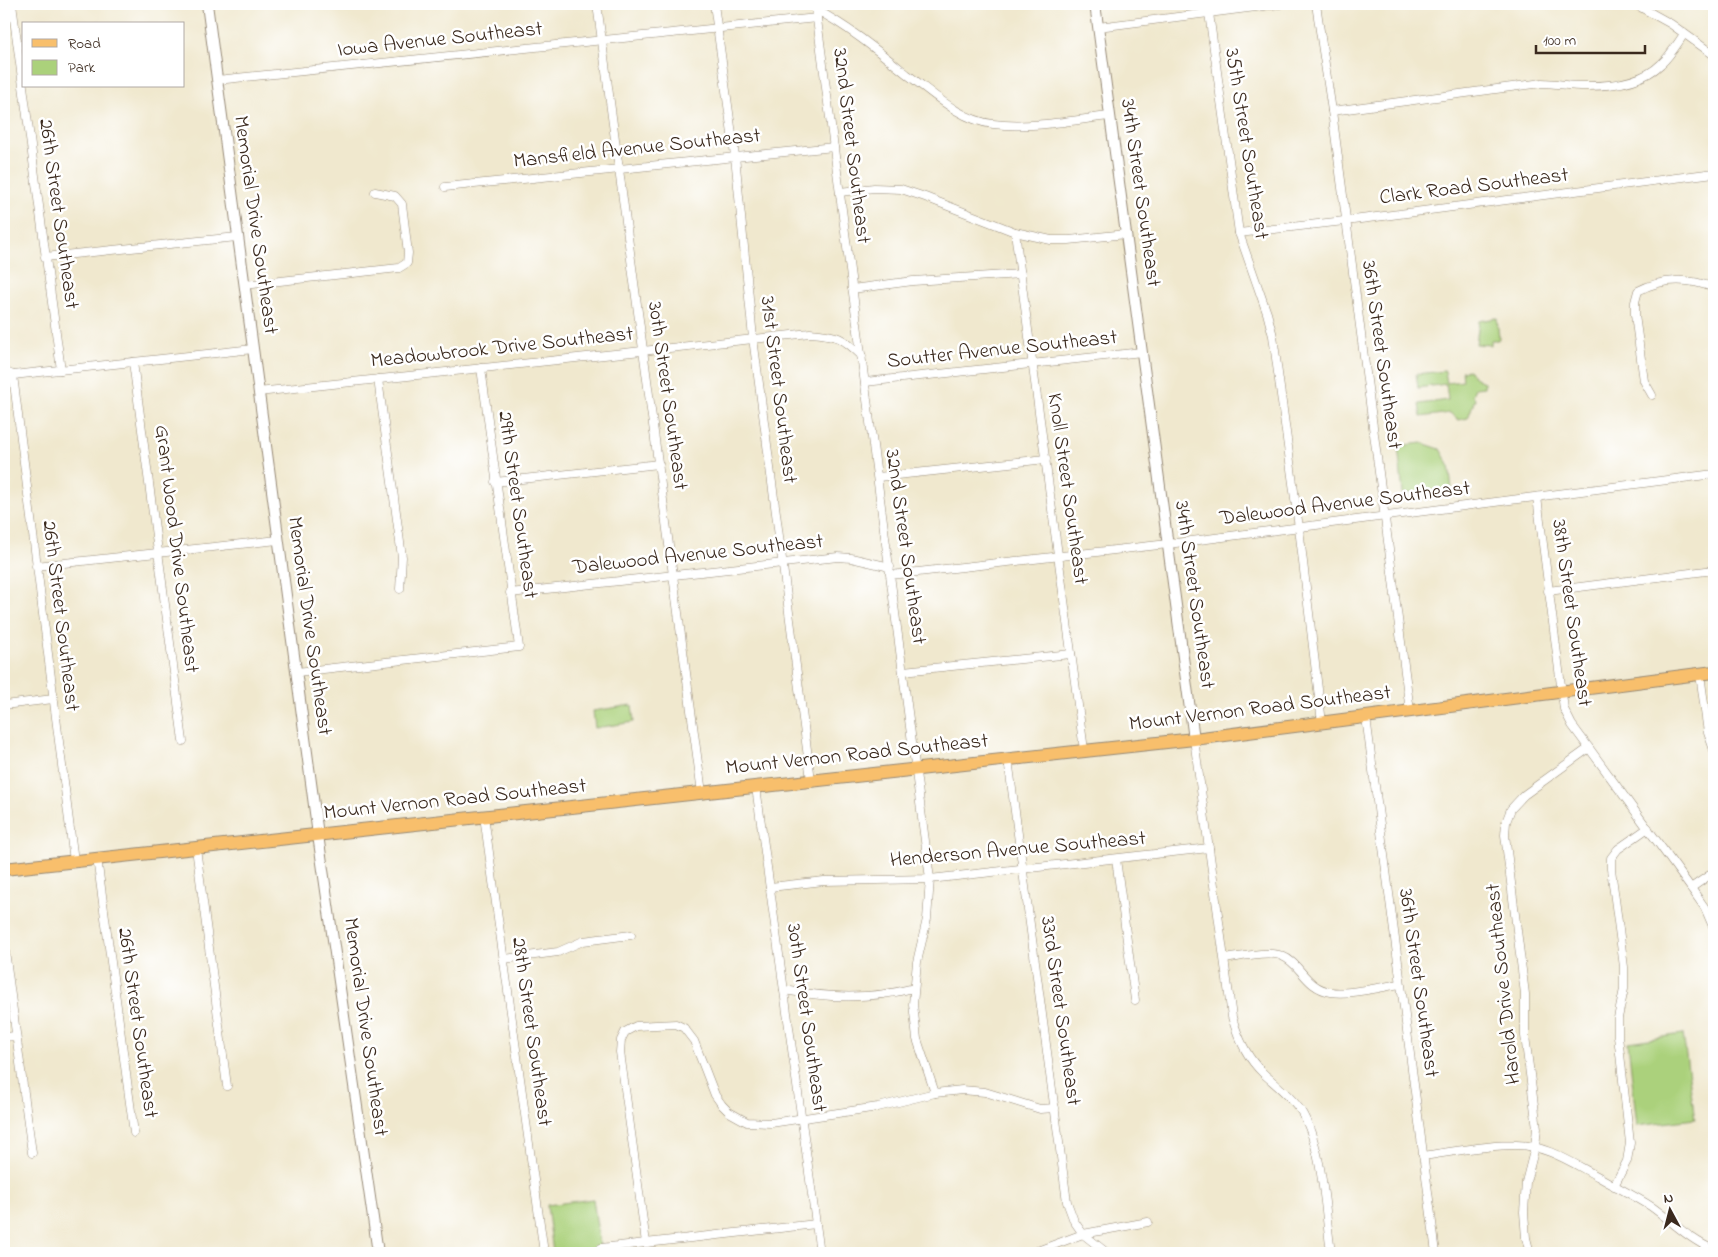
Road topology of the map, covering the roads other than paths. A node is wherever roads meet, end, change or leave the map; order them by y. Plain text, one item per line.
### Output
1 (12, 4) edge
2 (207, 4) edge
3 (597, 4) edge
4 (714, 4) edge
5 (1095, 4) edge
6 (1280, 4) edge
7 (1316, 4) edge
8 (1635, 4) edge
9 (815, 6) edge
10 (1208, 13) junction
11 (817, 18) junction
12 (1098, 27) junction
13 (718, 28) junction
14 (1684, 34) junction
15 (602, 40) junction
16 (1714, 55) edge
17 (22, 78) edge
18 (217, 80) junction
19 (23, 88) edge
20 (1332, 111) junction
21 (1110, 116) junction
22 (834, 147) junction
23 (735, 156) junction
24 (618, 168) junction
25 (1714, 173) edge
26 (445, 187) dead end
27 (375, 192) dead end
28 (840, 192) junction
29 (1345, 221) junction
30 (1015, 232) junction
31 (1239, 233) junction
32 (1126, 234) junction
33 (238, 237) junction
34 (46, 257) junction
35 (1021, 274) junction
36 (244, 284) junction
37 (1714, 288) edge
38 (852, 289) junction
39 (753, 338) junction
40 (253, 349) junction
41 (644, 352) junction
42 (1142, 352) junction
43 (862, 356) junction
44 (134, 362) junction
45 (1033, 363) junction
46 (481, 368) junction
47 (61, 370) junction
48 (4, 372) edge
49 (13, 375) junction
50 (378, 378) junction
51 (865, 382) junction
52 (258, 392) junction
53 (1652, 395) dead end
54 (1046, 459) junction
55 (659, 464) junction
56 (1714, 474) edge
57 (878, 477) junction
58 (496, 482) junction
59 (1536, 497) junction
60 (1385, 517) junction
61 (1299, 528) junction
62 (278, 540) junction
63 (1168, 544) junction
64 (159, 553) junction
65 (1059, 556) junction
66 (783, 563) junction
67 (36, 566) junction
68 (1714, 570) edge
69 (890, 571) junction
70 (673, 575) junction
71 (400, 589) dead end
72 (1548, 591) junction
73 (510, 593) junction
74 (1071, 654) junction
75 (904, 671) junction
76 (297, 672) junction
77 (1714, 672) edge
78 (1700, 674) junction
79 (1561, 692) junction
80 (53, 699) junction
81 (4, 705) edge
82 (1410, 711) junction
83 (1366, 717) junction
84 (1322, 723) junction
85 (1194, 739) junction
86 (183, 740) dead end
87 (1589, 748) junction
88 (1084, 750) junction
89 (1714, 750) edge
90 (1008, 759) junction
91 (916, 769) junction
92 (812, 780) junction
93 (756, 787) junction
94 (702, 793) junction
95 (484, 816) junction
96 (1648, 828) junction
97 (318, 834) junction
98 (196, 848) junction
99 (1209, 848) junction
100 (97, 858) junction
101 (1116, 859) junction
102 (74, 861) junction
103 (1023, 868) junction
104 (4, 869) edge
105 (1714, 872) edge
106 (930, 879) junction
107 (770, 887) junction
108 (1691, 888) junction
109 (1714, 929) edge
110 (631, 935) dead end
111 (4, 944) edge
112 (504, 959) junction
113 (1225, 959) junction
114 (1400, 984) junction
115 (914, 988) junction
116 (784, 990) junction
117 (1135, 1000) dead end
118 (16, 1036) junction
119 (4, 1037) edge
120 (227, 1086) dead end
121 (935, 1093) junction
122 (1055, 1108) junction
123 (802, 1118) junction
124 (134, 1133) dead end
125 (1535, 1147) junction
126 (32, 1153) dead end
127 (1423, 1156) junction
128 (1614, 1186) junction
129 (1148, 1222) dead end
130 (816, 1224) junction
131 (1083, 1234) junction
132 (646, 1243) junction
133 (600, 1248) dead end
134 (1714, 1250) edge
135 (378, 1253) edge
136 (544, 1253) edge
137 (820, 1253) edge
138 (1032, 1253) edge
139 (1107, 1253) edge
140 (1331, 1253) edge
141 (1436, 1253) edge
142 (1530, 1253) edge

1 - 17 street, 26th Street Southeast
2 - 18 street, Memorial Drive Southeast
3 - 15 street, 30th Street Southeast
4 - 13 street, 31st Street Southeast
5 - 12 street, 34th Street Southeast
6 - 10 street
7 - 20 street, 36th Street Southeast
8 - 14 street
9 - 11 street, 32nd Street Southeast
9 - 21 street
10 - 12 street
10 - 31 street, 35th Street Southeast
11 - 13 street, Iowa Avenue Southeast
11 - 22 street, 32nd Street Southeast
12 - 21 street, 34th Street Southeast
13 - 15 street, Iowa Avenue Southeast
13 - 23 street, 31st Street Southeast
14 - 16 street
14 - 20 street
15 - 18 street, Iowa Avenue Southeast
15 - 24 street, 30th Street Southeast
18 - 33 street, Memorial Drive Southeast
19 - 34 street, 26th Street Southeast
20 - 29 street, 36th Street Southeast
21 - 32 street, 34th Street Southeast
22 - 23 street, Mansfield Avenue Southeast
22 - 28 street, 32nd Street Southeast
23 - 24 street, Mansfield Avenue Southeast
23 - 39 street, 31st Street Southeast
24 - 26 street, Mansfield Avenue Southeast
24 - 41 street, 30th Street Southeast
25 - 29 street, Clark Road Southeast
27 - 36 street
28 - 30 street
28 - 38 street, 32nd Street Southeast
29 - 31 street, Clark Road Southeast
29 - 60 street, 36th Street Southeast
30 - 32 street
30 - 35 street, Knoll Street Southeast
31 - 61 street, 35th Street Southeast
32 - 42 street, 34th Street Southeast
33 - 34 street
33 - 36 street, Memorial Drive Southeast
34 - 47 street, 26th Street Southeast
35 - 38 street
35 - 45 street, Knoll Street Southeast
36 - 40 street, Memorial Drive Southeast
37 - 53 street
38 - 43 street, 32nd Street Southeast
39 - 41 street, Meadowbrook Drive Southeast
39 - 43 street, Meadowbrook Drive Southeast
39 - 66 street, 31st Street Southeast
40 - 44 street
40 - 52 street, Memorial Drive Southeast
41 - 46 street, Meadowbrook Drive Southeast
41 - 55 street, 30th Street Southeast
42 - 45 street, Soutter Avenue Southeast
42 - 63 street, 34th Street Southeast
43 - 51 street, 32nd Street Southeast
44 - 47 street
44 - 64 street, Grant Wood Drive Southeast
45 - 51 street, Soutter Avenue Southeast
45 - 54 street, Knoll Street Southeast
46 - 50 street, Meadowbrook Drive Southeast
46 - 58 street, 29th Street Southeast
47 - 49 street
48 - 49 street
49 - 67 street, 26th Street Southeast
50 - 52 street, Meadowbrook Drive Southeast
50 - 71 street
51 - 57 street, 32nd Street Southeast
52 - 62 street, Memorial Drive Southeast
54 - 57 street
54 - 65 street, Knoll Street Southeast
55 - 58 street
55 - 70 street, 30th Street Southeast
56 - 59 street, Dalewood Avenue Southeast
57 - 69 street, 32nd Street Southeast
58 - 73 street, 29th Street Southeast
59 - 60 street, Dalewood Avenue Southeast
59 - 72 street, 38th Street Southeast
60 - 61 street, Dalewood Avenue Southeast
60 - 82 street, 36th Street Southeast
61 - 63 street, Dalewood Avenue Southeast
61 - 84 street, 35th Street Southeast
62 - 64 street
62 - 76 street, Memorial Drive Southeast
63 - 65 street, Dalewood Avenue Southeast
63 - 85 street, 34th Street Southeast
64 - 67 street
64 - 86 street, Grant Wood Drive Southeast
65 - 69 street, Dalewood Avenue Southeast
65 - 74 street, Knoll Street Southeast
66 - 69 street, Dalewood Avenue Southeast
66 - 70 street, Dalewood Avenue Southeast
66 - 92 street, 31st Street Southeast
67 - 80 street, 26th Street Southeast
68 - 72 street
69 - 75 street, 32nd Street Southeast
70 - 73 street, Dalewood Avenue Southeast
70 - 94 street, 30th Street Southeast
72 - 79 street, 38th Street Southeast
73 - 76 street, 29th Street Southeast
74 - 75 street
74 - 88 street, Knoll Street Southeast
75 - 91 street, 32nd Street Southeast
76 - 97 street, Memorial Drive Southeast
77 - 78 main road, Mount Vernon Road Southeast
78 - 79 main road, Mount Vernon Road Southeast
78 - 89 street
79 - 82 main road, Mount Vernon Road Southeast
79 - 87 street, 38th Street Southeast
80 - 81 street
80 - 102 street, 26th Street Southeast
82 - 83 main road, Mount Vernon Road Southeast
83 - 84 main road, Mount Vernon Road Southeast
83 - 114 street, 36th Street Southeast
84 - 85 main road, Mount Vernon Road Southeast
85 - 88 main road, Mount Vernon Road Southeast
85 - 99 street, 34th Street Southeast
87 - 96 street, 38th Street Southeast
87 - 125 street, Harold Drive Southeast
88 - 90 main road, Mount Vernon Road Southeast
90 - 91 main road, Mount Vernon Road Southeast
90 - 103 street, 33rd Street Southeast
91 - 92 main road, Mount Vernon Road Southeast
91 - 106 street, 32nd Street Southeast
92 - 93 main road, Mount Vernon Road Southeast
93 - 94 main road, Mount Vernon Road Southeast
93 - 107 street, 30th Street Southeast
94 - 95 main road, Mount Vernon Road Southeast
95 - 97 main road, Mount Vernon Road Southeast
95 - 112 street, 28th Street Southeast
96 - 108 street, 38th Street Southeast
96 - 128 street
97 - 98 main road, Mount Vernon Road Southeast
97 - 135 street, Memorial Drive Southeast
98 - 100 main road, Mount Vernon Road Southeast
98 - 120 street
99 - 101 street, Henderson Avenue Southeast
99 - 113 street, 34th Street Southeast
100 - 102 main road, Mount Vernon Road Southeast
100 - 124 street, 26th Street Southeast
101 - 103 street, Henderson Avenue Southeast
101 - 117 street
102 - 104 main road, Mount Vernon Road Southeast
103 - 106 street, Henderson Avenue Southeast
103 - 122 street, 33rd Street Southeast
105 - 108 street
106 - 107 street, Henderson Avenue Southeast
106 - 115 street, 32nd Street Southeast
107 - 116 street, 30th Street Southeast
108 - 109 street, 38th Street Southeast
110 - 112 street
111 - 118 street
112 - 136 street, 28th Street Southeast
113 - 114 street
113 - 140 street, 34th Street Southeast
114 - 127 street, 36th Street Southeast
115 - 116 street
115 - 121 street, 32nd Street Southeast
116 - 123 street, 30th Street Southeast
118 - 119 street
118 - 126 street
121 - 122 street
121 - 123 street
122 - 131 street, 33rd Street Southeast
123 - 130 street, 30th Street Southeast
123 - 132 street
125 - 127 street
125 - 128 street
125 - 142 street, Harold Drive Southeast
127 - 141 street, 36th Street Southeast
128 - 134 street
129 - 131 street
130 - 132 street
130 - 137 street, 30th Street Southeast
131 - 138 street
131 - 139 street, 33rd Street Southeast
132 - 133 street

